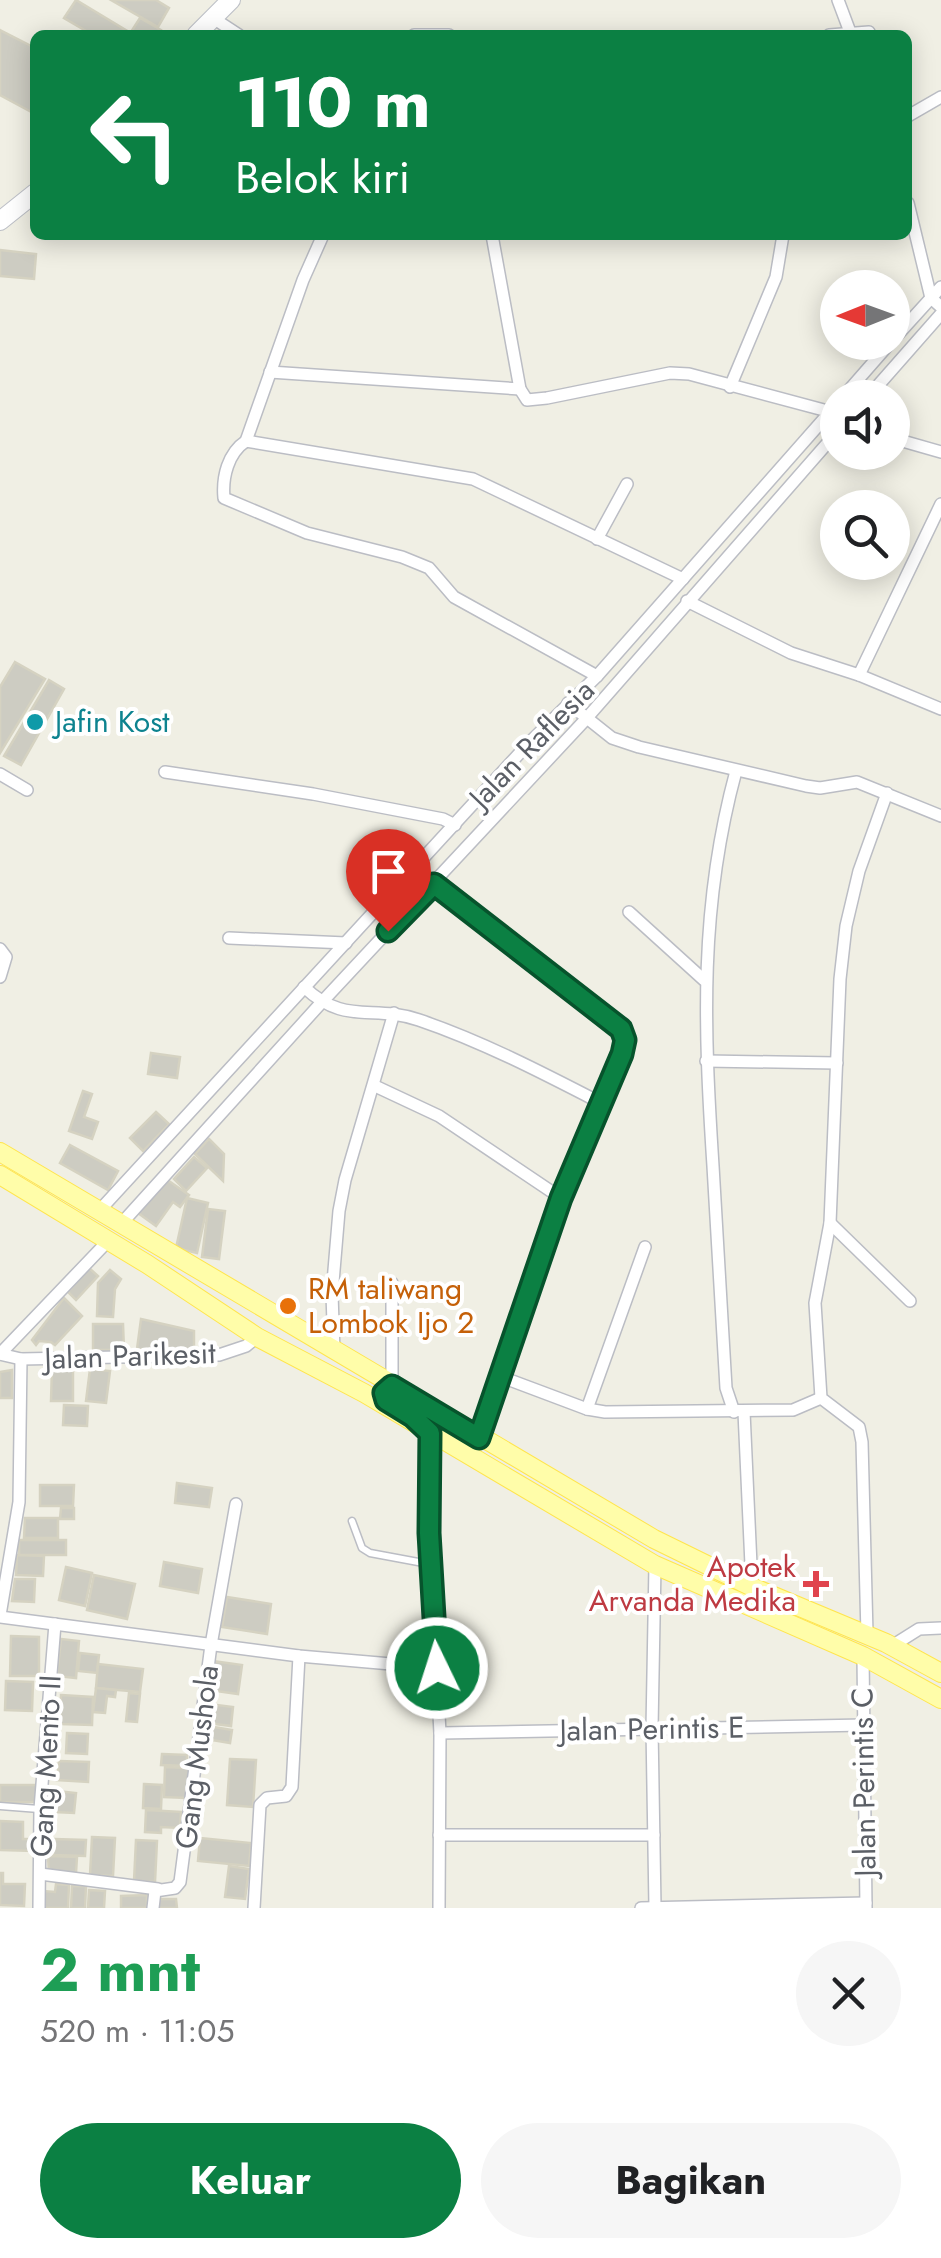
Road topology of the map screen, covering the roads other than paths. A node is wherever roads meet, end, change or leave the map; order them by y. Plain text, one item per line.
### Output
1 (230, 0) edge
2 (838, 0) edge
3 (213, 18) junction
4 (201, 30) edge
5 (232, 30) edge
6 (849, 30) edge
7 (941, 98) edge
8 (912, 114) edge
9 (30, 197) edge
10 (912, 217) edge
11 (0, 220) edge
12 (320, 240) edge
13 (493, 240) edge
14 (782, 240) edge
15 (941, 287) edge
16 (936, 304) edge
17 (910, 326) edge
18 (877, 360) edge
19 (270, 372) junction
20 (860, 380) edge
21 (880, 380) edge
22 (730, 387) junction
23 (520, 389) junction
24 (820, 405) edge
25 (820, 426) edge
26 (246, 442) junction
27 (910, 443) edge
28 (820, 451) edge
29 (941, 452) edge
30 (626, 484) dead end
31 (941, 504) edge
32 (598, 539) junction
33 (683, 579) junction
34 (687, 601) junction
35 (660, 620) junction
36 (860, 674) junction
37 (597, 676) junction
38 (569, 704) junction
39 (941, 709) edge
40 (585, 718) junction
41 (736, 771) junction
42 (165, 772) dead end
43 (0, 774) edge
44 (27, 790) dead end
45 (887, 793) junction
46 (941, 816) edge
47 (454, 826) junction
48 (434, 884) junction
49 (629, 912) dead end
50 (228, 938) dead end
51 (346, 943) junction
52 (0, 949) edge
53 (0, 978) edge
54 (704, 980) junction
55 (306, 988) junction
56 (319, 1001) junction
57 (394, 1013) junction
58 (706, 1061) junction
59 (837, 1063) junction
60 (374, 1086) junction
61 (601, 1103) junction
62 (0, 1152) edge
63 (0, 1176) edge
64 (561, 1198) junction
65 (110, 1218) junction
66 (830, 1223) junction
67 (100, 1236) junction
68 (645, 1247) dead end
69 (392, 1284) dead end
70 (910, 1300) dead end
71 (257, 1337) junction
72 (0, 1354) edge
73 (338, 1354) junction
74 (21, 1360) junction
75 (499, 1376) junction
76 (392, 1386) junction
77 (364, 1393) junction
78 (821, 1398) junction
79 (587, 1409) junction
80 (739, 1412) junction
81 (426, 1430) junction
82 (479, 1438) junction
83 (236, 1504) dead end
84 (352, 1521) dead end
85 (430, 1564) junction
86 (656, 1565) junction
87 (752, 1587) junction
88 (0, 1616) edge
89 (56, 1624) junction
90 (941, 1628) edge
91 (867, 1634) junction
92 (211, 1645) junction
93 (892, 1646) junction
94 (299, 1656) junction
95 (863, 1656) junction
96 (437, 1668) junction
97 (941, 1674) edge
98 (941, 1699) edge
99 (864, 1725) junction
100 (652, 1728) junction
101 (440, 1733) junction
102 (0, 1806) edge
103 (40, 1809) junction
104 (439, 1835) junction
105 (654, 1835) junction
106 (40, 1874) junction
107 (158, 1890) junction
108 (866, 1906) edge
109 (39, 1908) edge
110 (153, 1908) edge
111 (254, 1908) edge
112 (439, 1908) edge
113 (641, 1908) edge
114 (655, 1908) edge

1 - 3 street
2 - 6 street
3 - 4 street
3 - 5 street
7 - 8 street
9 - 11 street
10 - 16 street
12 - 19 street
13 - 23 street
14 - 22 street
15 - 16 street, Jalan Raflesia
16 - 17 street, Jalan Raflesia
16 - 21 street, Jalan Raflesia
18 - 20 street, Jalan Raflesia
19 - 23 street
19 - 26 street
22 - 23 street
22 - 24 street
25 - 33 street, Jalan Raflesia
26 - 32 street
26 - 37 street
27 - 29 street
28 - 34 street, Jalan Raflesia
30 - 32 street
31 - 36 street
32 - 33 street
33 - 35 street, Jalan Raflesia
34 - 35 street, Jalan Raflesia
34 - 36 street
35 - 37 street, Jalan Raflesia
35 - 40 street, Jalan Raflesia
36 - 39 street
37 - 38 street, Jalan Raflesia
38 - 40 street
38 - 47 street, Jalan Raflesia
40 - 41 street
40 - 48 street, Jalan Raflesia
41 - 45 street
41 - 54 street
42 - 47 street
43 - 44 street
45 - 46 street
45 - 59 street
47 - 51 street, Jalan Raflesia
48 - 56 street, Jalan Raflesia
48 - 61 street
49 - 54 street
50 - 51 street
51 - 55 street, Jalan Raflesia
52 - 53 street
54 - 58 street
55 - 56 street
55 - 65 street, Jalan Raflesia
56 - 57 street
56 - 65 street, Jalan Raflesia
57 - 60 street
57 - 61 street
58 - 59 street
58 - 80 street
59 - 66 street
60 - 64 street
60 - 73 street
61 - 64 street
62 - 65 main road
63 - 67 main road
64 - 75 street
65 - 73 main road
66 - 70 street
66 - 78 street
67 - 71 main road
67 - 72 street
68 - 79 street
69 - 76 street
71 - 74 street, Jalan Parikesit
71 - 77 main road
72 - 74 street, Jalan Parikesit
73 - 76 main road
73 - 77 main road
74 - 88 street
75 - 79 street
75 - 82 street
76 - 81 main road
76 - 82 main road
77 - 81 main road
78 - 80 street
78 - 91 street
79 - 80 street
80 - 87 street
81 - 85 street
81 - 86 main road
82 - 87 main road
83 - 92 street
84 - 85 lane
85 - 96 street
86 - 95 main road
86 - 100 street
87 - 91 main road
88 - 89 street
89 - 92 street
89 - 103 street, Gang Mento II
90 - 93 street
91 - 93 main road
92 - 94 street
92 - 107 street, Gang Mushola
93 - 97 main road
94 - 96 street
94 - 111 street
95 - 98 main road
95 - 99 street, Jalan Perintis C
96 - 101 street
99 - 100 street, Jalan Perintis E
99 - 108 street, Jalan Perintis C
100 - 101 street, Jalan Perintis E
100 - 105 street
101 - 104 street
102 - 103 lane
103 - 106 street, Gang Mento II
104 - 105 street
104 - 112 street
105 - 114 street
106 - 107 street
106 - 109 street, Gang Mento II
107 - 110 street, Gang Mushola
108 - 114 street
113 - 114 street

